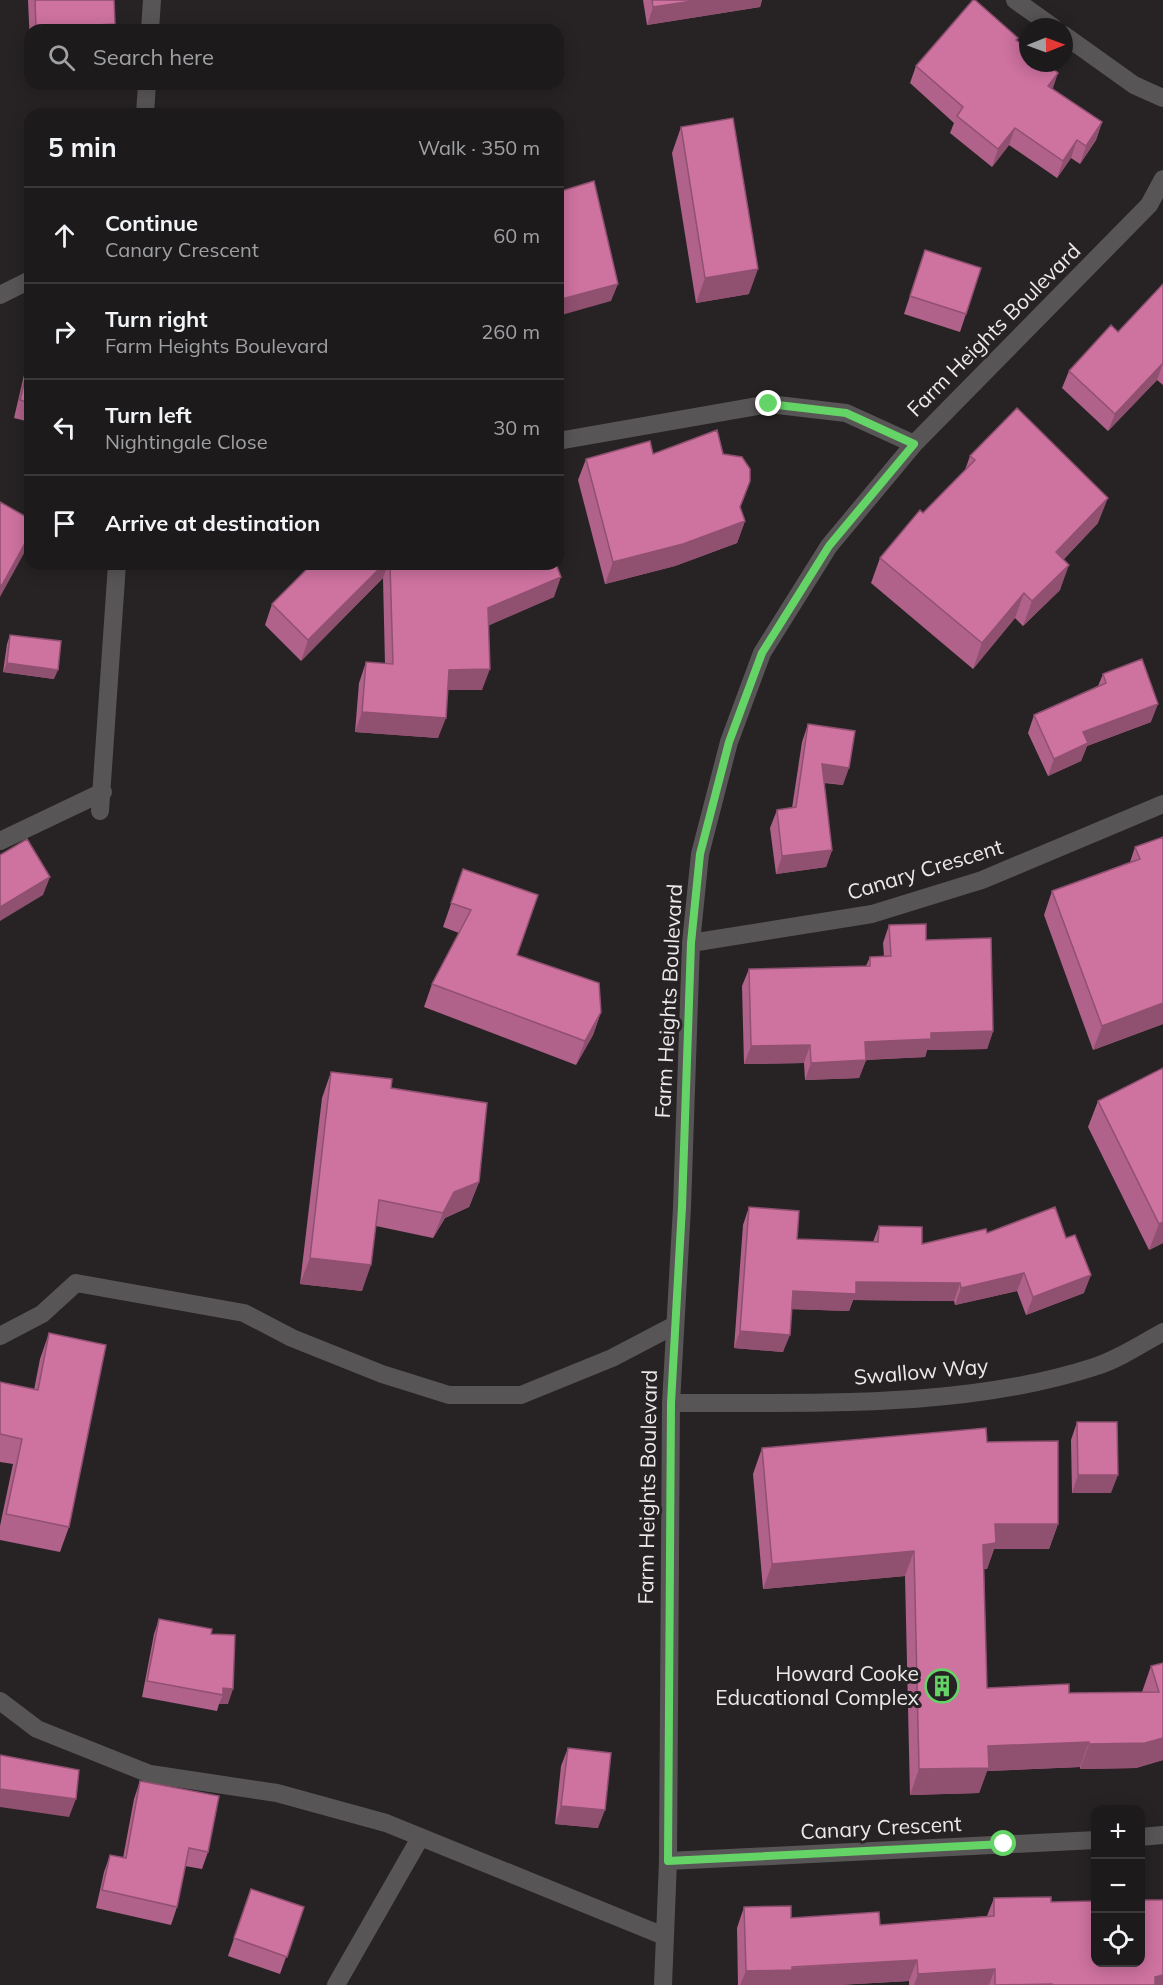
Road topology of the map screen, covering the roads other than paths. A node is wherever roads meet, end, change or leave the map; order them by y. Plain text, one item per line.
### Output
1 (152, 0) edge
2 (1015, 0) edge
3 (1040, 18) edge
4 (150, 24) edge
5 (1073, 41) edge
6 (147, 90) edge
7 (1163, 98) edge
8 (145, 108) edge
9 (1163, 179) edge
10 (24, 283) edge
11 (0, 295) edge
12 (564, 440) edge
13 (914, 444) junction
14 (117, 570) edge
15 (103, 792) junction
16 (1163, 804) edge
17 (99, 811) dead end
18 (0, 841) edge
19 (691, 943) junction
20 (675, 1325) junction
21 (1163, 1332) edge
22 (0, 1336) edge
23 (671, 1403) junction
24 (0, 1701) edge
25 (1163, 1835) edge
26 (1145, 1837) edge
27 (420, 1838) junction
28 (1091, 1840) edge
29 (668, 1861) junction
30 (664, 1936) junction
31 (336, 1985) edge
32 (663, 1985) edge

1 - 4 street
2 - 3 street
5 - 7 street
6 - 8 street
9 - 13 street, Farm Heights Boulevard
10 - 11 street
12 - 13 street
13 - 19 street, Farm Heights Boulevard
14 - 15 street
15 - 17 street
15 - 18 street
16 - 19 street, Canary Crescent
19 - 20 street, Farm Heights Boulevard
20 - 22 street
20 - 23 street, Farm Heights Boulevard
21 - 23 street, Swallow Way
23 - 29 street, Farm Heights Boulevard
24 - 27 street
25 - 26 street
27 - 30 street
27 - 31 street
28 - 29 street, Canary Crescent
29 - 30 street, Farm Heights Boulevard
30 - 32 street, Farm Heights Boulevard

